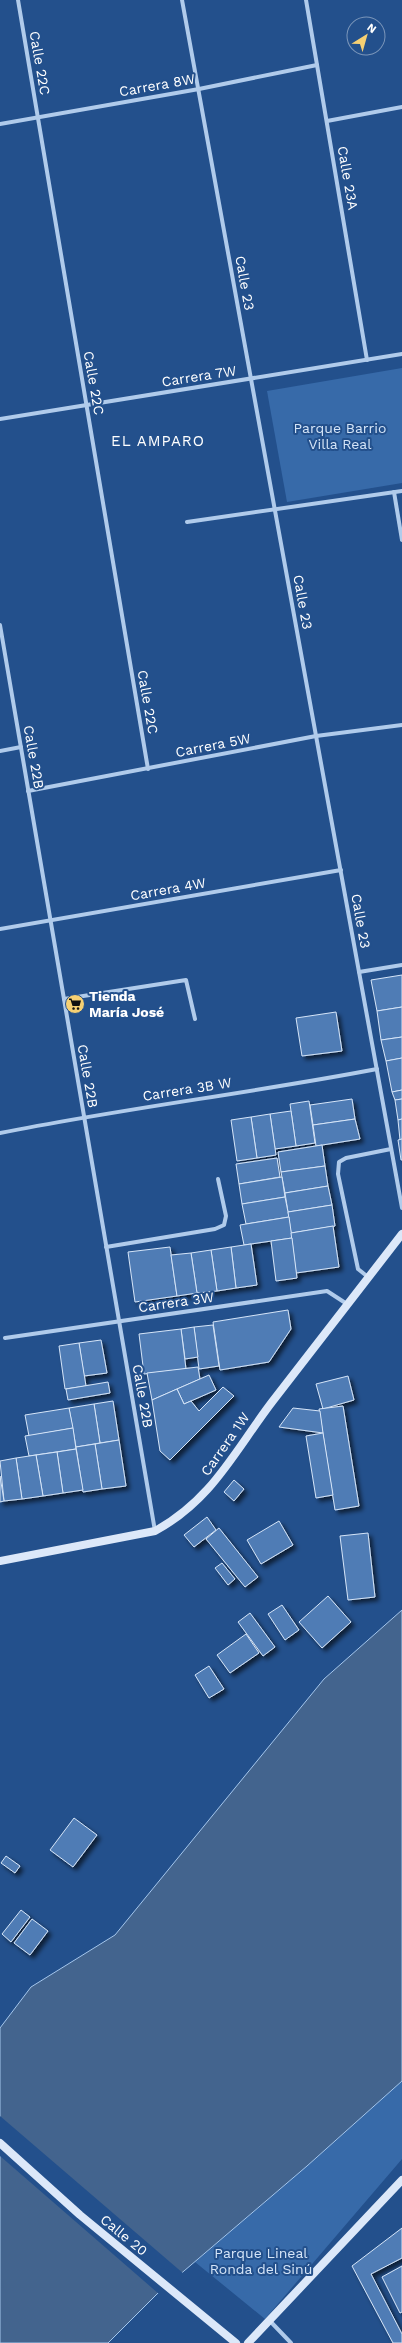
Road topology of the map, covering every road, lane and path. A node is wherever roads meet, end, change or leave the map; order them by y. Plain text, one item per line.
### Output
1 (18, 0) edge
2 (182, 0) edge
3 (306, 0) edge
4 (317, 65) junction
5 (199, 89) junction
6 (402, 107) edge
7 (38, 118) junction
8 (327, 121) junction
9 (0, 124) edge
10 (402, 354) edge
11 (367, 360) junction
12 (251, 379) junction
13 (86, 405) junction
14 (0, 419) edge
15 (402, 491) edge
16 (394, 492) junction
17 (275, 510) junction
18 (187, 522) dead end
19 (402, 540) edge
20 (0, 625) edge
21 (402, 725) edge
22 (316, 736) junction
23 (21, 747) junction
24 (0, 751) edge
25 (148, 769) junction
26 (28, 791) junction
27 (341, 870) junction
28 (50, 920) junction
29 (0, 929) edge
30 (402, 965) edge
31 (359, 972) junction
32 (64, 999) junction
33 (195, 1019) dead end
34 (377, 1068) junction
35 (84, 1116) junction
36 (0, 1133) edge
37 (391, 1150) junction
38 (218, 1178) dead end
39 (402, 1208) edge
40 (402, 1234) edge
41 (106, 1247) junction
42 (368, 1277) junction
43 (347, 1304) junction
44 (119, 1321) junction
45 (4, 1338) dead end
46 (155, 1531) junction
47 (0, 1561) edge
48 (0, 2143) edge
49 (402, 2180) edge
50 (270, 2321) junction
51 (236, 2343) edge
52 (248, 2343) edge
53 (292, 2343) edge

1 - 7 street, Calle 22C
2 - 5 street, Calle 23
3 - 4 street, Calle 23A
4 - 5 street, Carrera 8W
4 - 8 street, Calle 23A
5 - 7 street, Carrera 8W
5 - 12 street, Calle 23
6 - 8 street
7 - 9 street, Carrera 8W
7 - 13 street, Calle 22C
8 - 11 street, Calle 23A
10 - 11 street, Carrera 7W
11 - 12 street, Carrera 7W
12 - 13 street, Carrera 7W
12 - 17 street, Calle 23
13 - 14 street, Carrera 7W
13 - 25 street, Calle 22C
15 - 16 street
16 - 17 street
16 - 19 street
17 - 18 street
17 - 22 street, Calle 23
20 - 23 street, Calle 22B
21 - 22 street, Carrera 5W
22 - 25 street, Carrera 5W
22 - 27 street, Calle 23
23 - 24 street
23 - 26 street, Calle 22B
25 - 26 street, Carrera 5W
26 - 28 street, Calle 22B
27 - 28 street, Carrera 4W
27 - 31 street, Calle 23
28 - 29 street, Carrera 4W
28 - 32 street, Calle 22B
30 - 31 street
31 - 34 street, Calle 23
32 - 33 street
32 - 35 street, Calle 22B
34 - 35 street, Carrera 3B W
34 - 37 street, Calle 23
35 - 36 street, Carrera 3B W
35 - 41 street, Calle 22B
37 - 39 street, Calle 23
37 - 42 street
38 - 41 street
40 - 42 street, Carrera 1W
41 - 44 street, Calle 22B
42 - 43 street, Carrera 1W
43 - 44 street, Carrera 3W
43 - 46 street, Carrera 1W
44 - 45 street, Carrera 3W
44 - 46 street, Calle 22B
46 - 47 street, Carrera 1W
48 - 51 street, Calle 20
49 - 50 street
50 - 52 street
50 - 53 street

